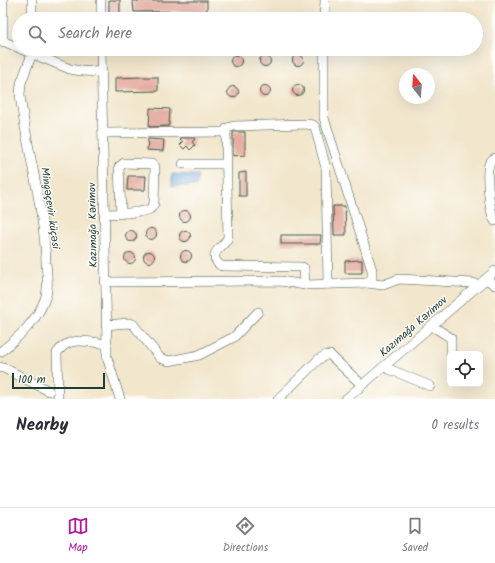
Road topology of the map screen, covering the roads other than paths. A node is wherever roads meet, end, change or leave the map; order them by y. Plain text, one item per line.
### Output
1 (3, 0) edge
2 (32, 0) edge
3 (101, 0) edge
4 (325, 0) edge
5 (32, 12) edge
6 (101, 12) edge
7 (324, 12) edge
8 (1, 42) edge
9 (12, 45) edge
10 (30, 56) edge
11 (41, 56) edge
12 (101, 56) edge
13 (324, 56) edge
14 (102, 72) junction
15 (226, 132) junction
16 (103, 133) junction
17 (495, 158) edge
18 (183, 164) dead end
19 (226, 164) junction
20 (104, 214) junction
21 (122, 214) junction
22 (495, 221) edge
23 (495, 271) edge
24 (486, 279) junction
25 (106, 282) junction
26 (367, 283) junction
27 (328, 284) junction
28 (305, 285) junction
29 (478, 285) junction
30 (495, 285) edge
31 (258, 312) dead end
32 (106, 325) junction
33 (432, 326) junction
34 (107, 344) junction
35 (451, 351) edge
36 (0, 352) edge
37 (0, 367) edge
38 (384, 367) junction
39 (362, 385) junction
40 (430, 386) dead end
41 (49, 391) dead end
42 (58, 399) edge
43 (120, 399) edge
44 (278, 399) edge
45 (346, 399) edge

1 - 8 street
2 - 5 street
3 - 6 street
4 - 7 street
8 - 9 street
10 - 36 street, Mingəçevir küçəsi
11 - 14 street
12 - 14 street, Kazımağa Kərimov
13 - 26 street
14 - 16 street, Kazımağa Kərimov
15 - 16 street
15 - 19 street
15 - 27 street
16 - 20 street, Kazımağa Kərimov
17 - 22 street
18 - 19 street
19 - 28 street
20 - 21 street
20 - 25 street, Kazımağa Kərimov
21 - 21 street
23 - 24 street, Kazımağa Kərimov
24 - 29 street, Kazımağa Kərimov
24 - 30 street
25 - 28 street
25 - 32 street, Kazımağa Kərimov
26 - 27 street
26 - 29 street
27 - 28 street
29 - 33 street, Kazımağa Kərimov
31 - 32 street
32 - 34 street, Kazımağa Kərimov
33 - 35 street
33 - 38 street, Kazımağa Kərimov
34 - 42 street
34 - 43 street, Kazımağa Kərimov
37 - 41 street
38 - 39 street, Kazımağa Kərimov
38 - 40 street
39 - 44 street
39 - 45 street, Kazımağa Kərimov

